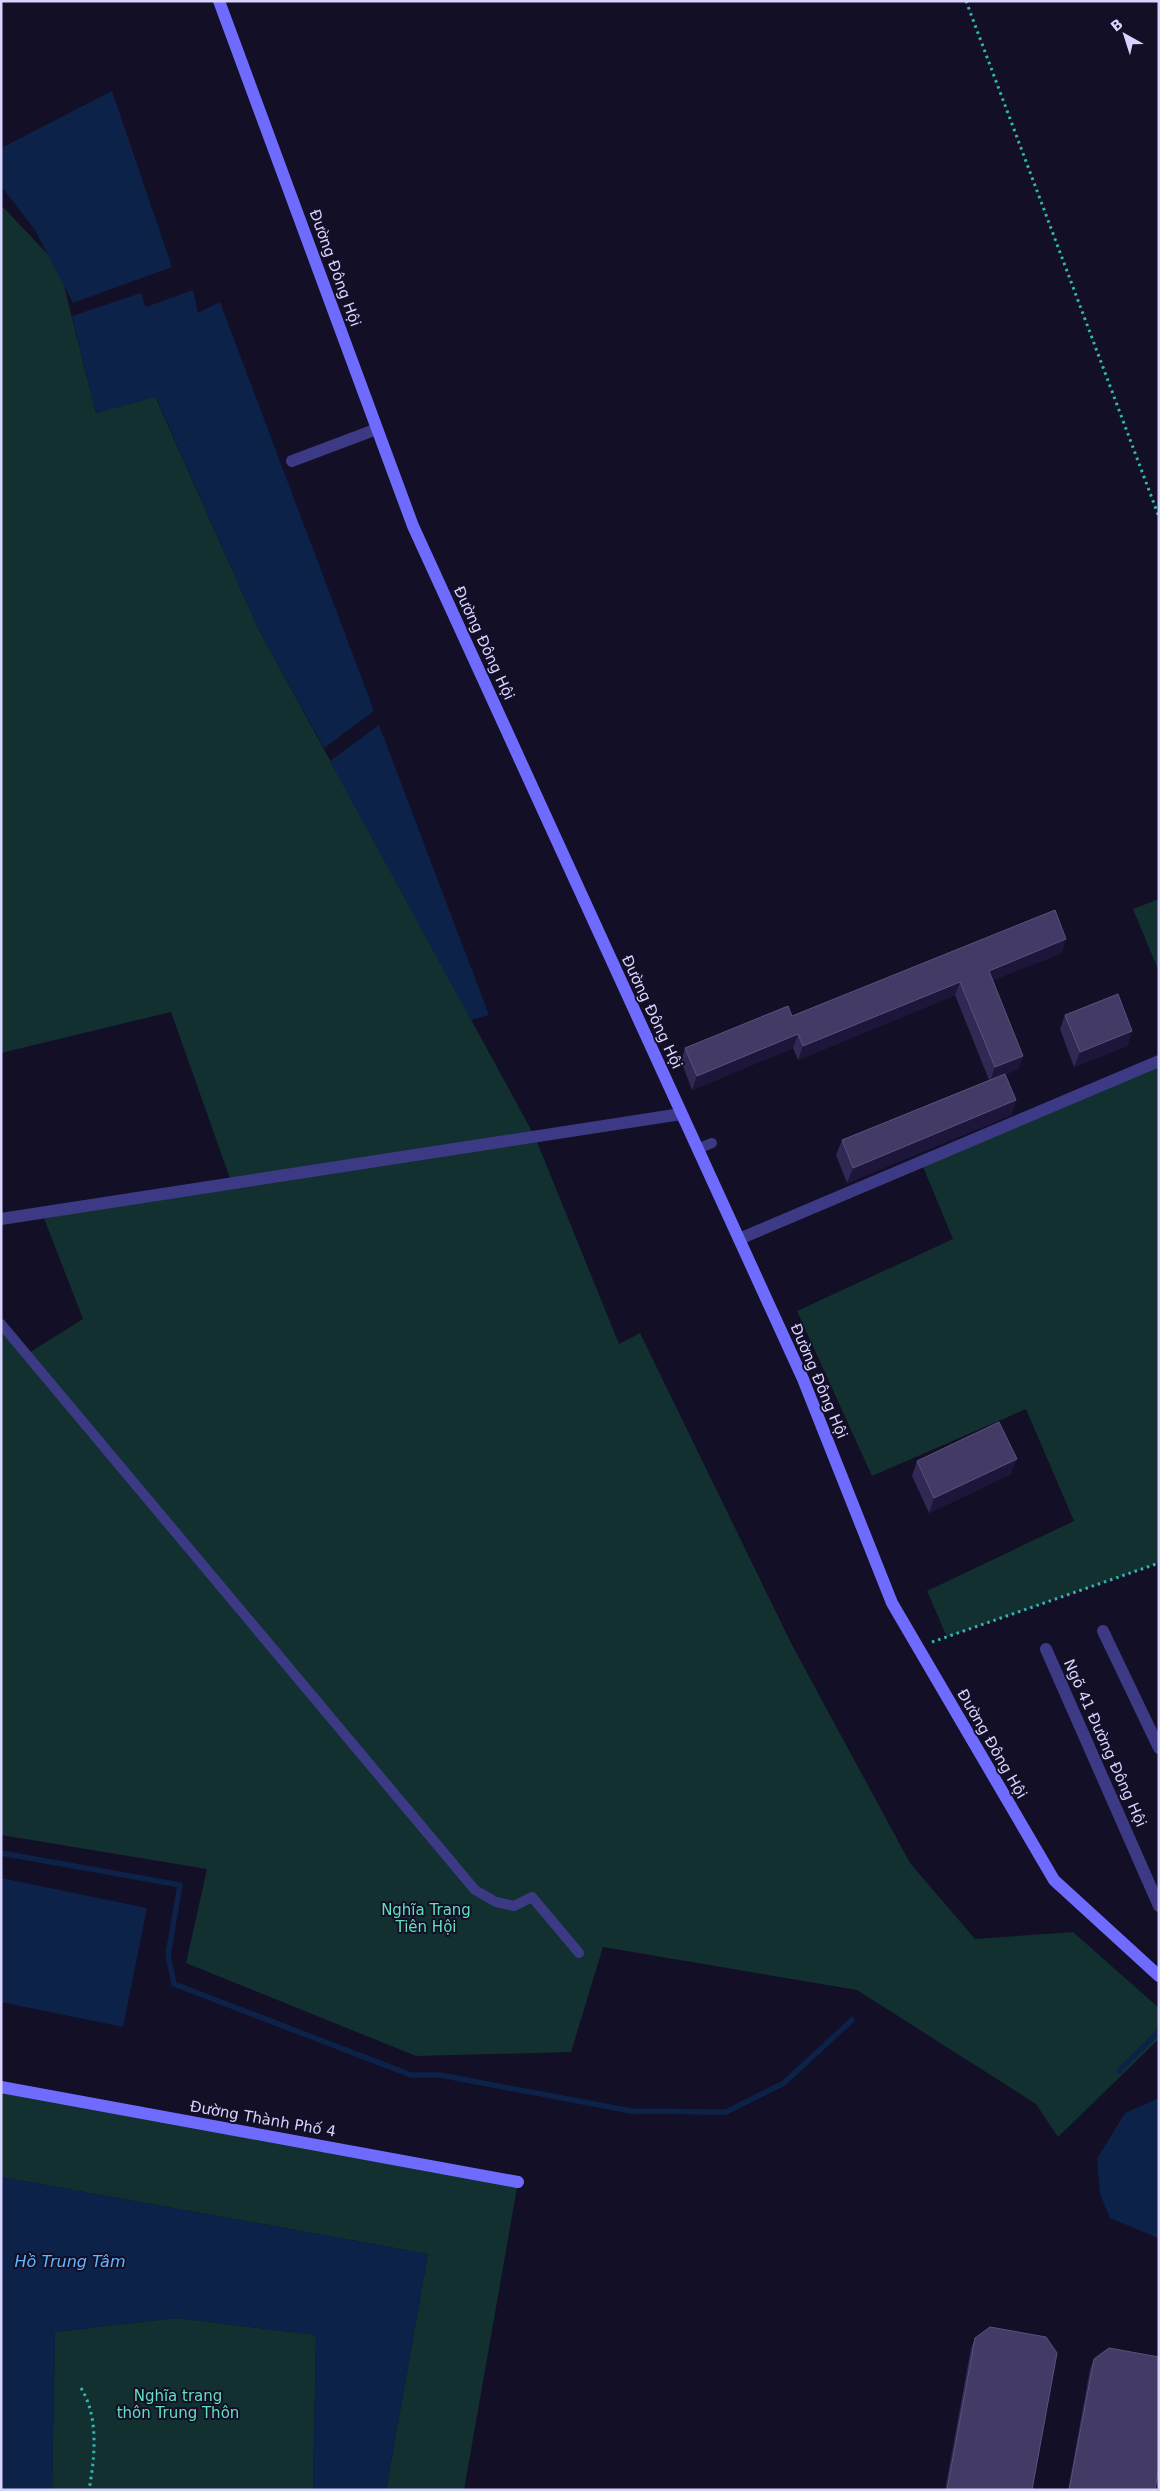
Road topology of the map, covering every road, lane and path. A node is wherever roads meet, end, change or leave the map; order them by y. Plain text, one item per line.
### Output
1 (219, 1) edge
2 (966, 1) edge
3 (377, 429) junction
4 (292, 461) dead end
5 (1159, 516) edge
6 (1159, 1061) edge
7 (681, 1114) junction
8 (712, 1143) dead end
9 (697, 1149) junction
10 (1, 1219) edge
11 (739, 1239) junction
12 (1, 1324) edge
13 (1159, 1563) edge
14 (1103, 1631) dead end
15 (918, 1648) junction
16 (1046, 1649) dead end
17 (1159, 1748) edge
18 (1159, 1906) edge
19 (579, 1953) dead end
20 (1159, 1976) edge
21 (1, 2088) edge
22 (518, 2182) dead end
23 (81, 2388) dead end
24 (89, 2490) edge

1 - 3 street, Đường Đông Hội
2 - 5 path
3 - 4 street
3 - 7 street, Đường Đông Hội
6 - 11 street
7 - 9 street, Đường Đông Hội
7 - 10 street
8 - 9 lane
9 - 11 street, Đường Đông Hội
11 - 15 street, Đường Đông Hội
12 - 19 lane
13 - 15 path
14 - 17 street
15 - 20 street, Đường Đông Hội
16 - 18 street, Ngõ 41 Đường Đông Hội
21 - 22 street, Đường Thành Phố 4
23 - 24 path

